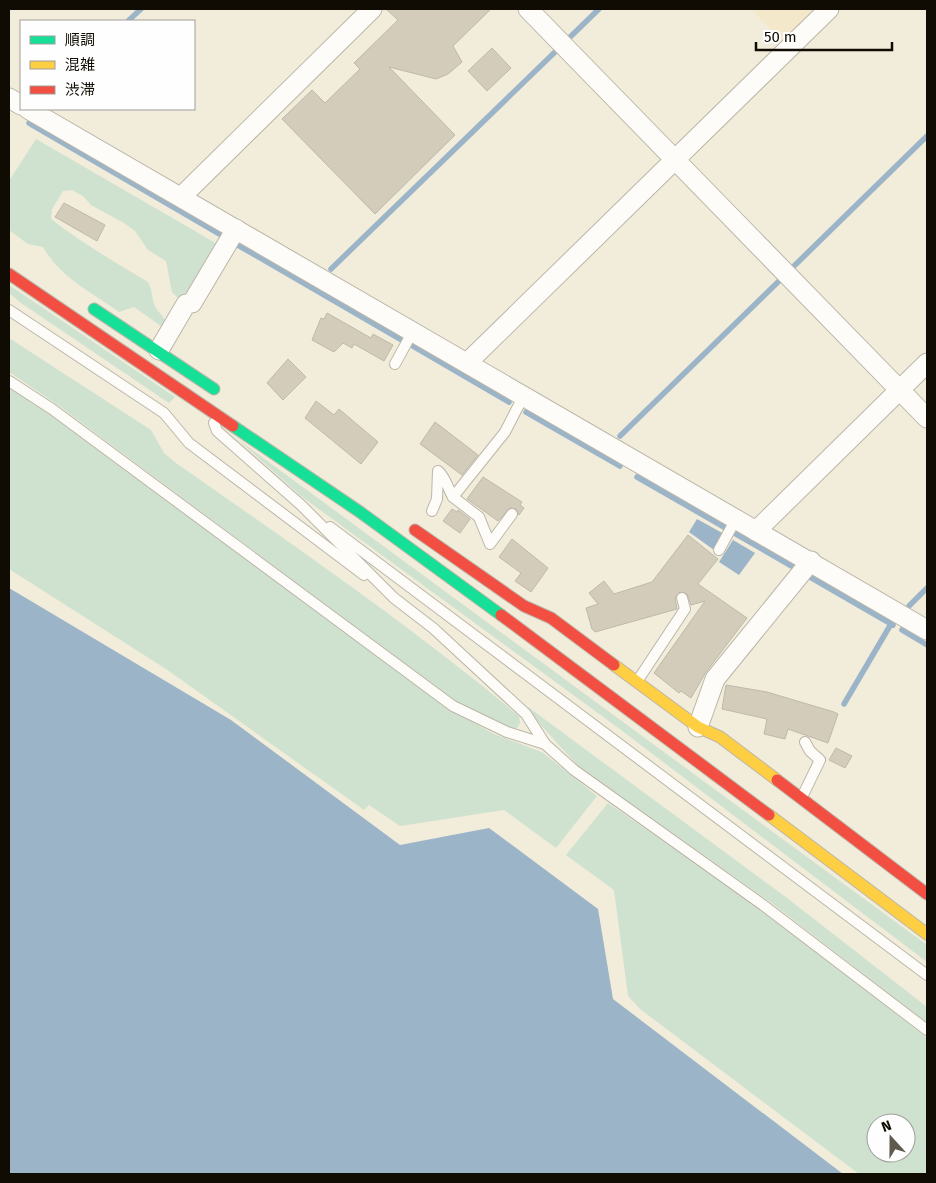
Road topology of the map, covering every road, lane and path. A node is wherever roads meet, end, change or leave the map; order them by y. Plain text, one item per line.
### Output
1 (372, 9) edge
2 (528, 9) edge
3 (829, 9) edge
4 (9, 98) edge
5 (20, 104) edge
6 (30, 110) edge
7 (674, 160) junction
8 (181, 197) junction
9 (236, 229) junction
10 (9, 274) edge
11 (84, 302) dead end
12 (9, 310) edge
13 (413, 330) junction
14 (158, 350) junction
15 (468, 362) junction
16 (927, 363) edge
17 (396, 364) dead end
18 (9, 381) edge
19 (899, 390) junction
20 (524, 395) junction
21 (224, 396) dead end
22 (209, 408) junction
23 (927, 418) edge
24 (453, 497) junction
25 (301, 505) junction
26 (432, 511) dead end
27 (512, 514) dead end
28 (736, 519) junction
29 (402, 521) dead end
30 (756, 531) junction
31 (719, 550) dead end
32 (811, 561) junction
33 (394, 598) junction
34 (682, 598) dead end
35 (927, 630) edge
36 (637, 681) junction
37 (698, 727) junction
38 (805, 742) dead end
39 (545, 744) junction
40 (801, 798) junction
41 (927, 891) edge
42 (927, 934) edge
43 (927, 975) edge
44 (927, 1030) edge

1 - 8 street
2 - 7 street
3 - 7 street
4 - 5 street
6 - 8 street
7 - 15 street
7 - 19 street
8 - 9 street
9 - 13 street
9 - 14 street
10 - 22 street
11 - 14 street
12 - 33 lane
13 - 15 street
13 - 17 lane
14 - 21 street
15 - 20 street
16 - 19 street
18 - 39 lane
19 - 23 street
19 - 30 street
20 - 24 lane
20 - 28 street
22 - 25 lane
22 - 42 street
24 - 26 lane
24 - 27 lane
25 - 33 lane
25 - 43 lane
28 - 30 street
28 - 31 lane
29 - 36 street
30 - 32 street
32 - 35 street
32 - 37 street
33 - 39 lane
34 - 36 lane
36 - 37 street
37 - 40 street
38 - 40 lane
39 - 44 lane
40 - 41 street

